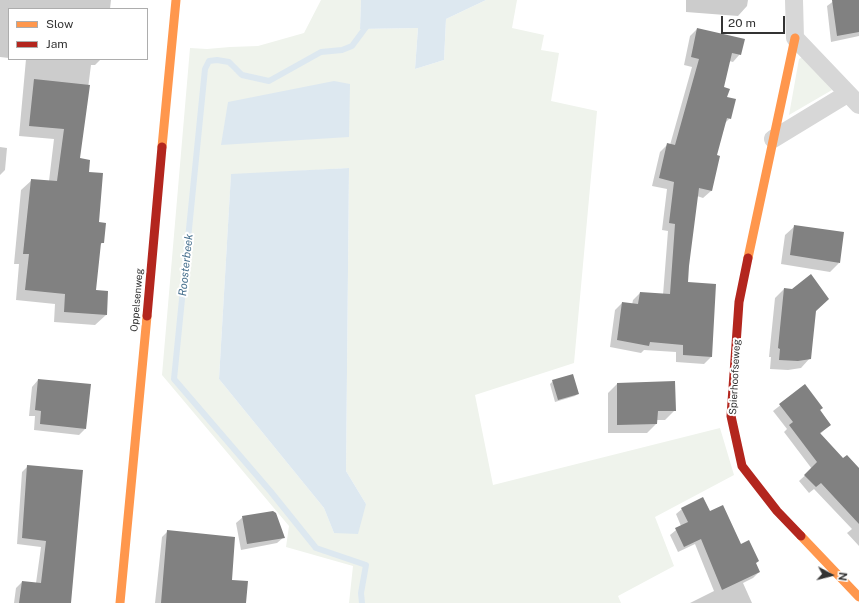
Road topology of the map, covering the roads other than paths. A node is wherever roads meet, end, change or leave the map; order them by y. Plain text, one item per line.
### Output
1 (176, 0) edge
2 (794, 0) edge
3 (795, 38) junction
4 (853, 99) edge
5 (773, 139) junction
6 (859, 597) edge
7 (120, 603) edge

1 - 7 street, Oppelsenweg
2 - 3 street
3 - 4 street
3 - 5 street, Spierhoofseweg
4 - 5 street
5 - 6 street, Spierhoofseweg

